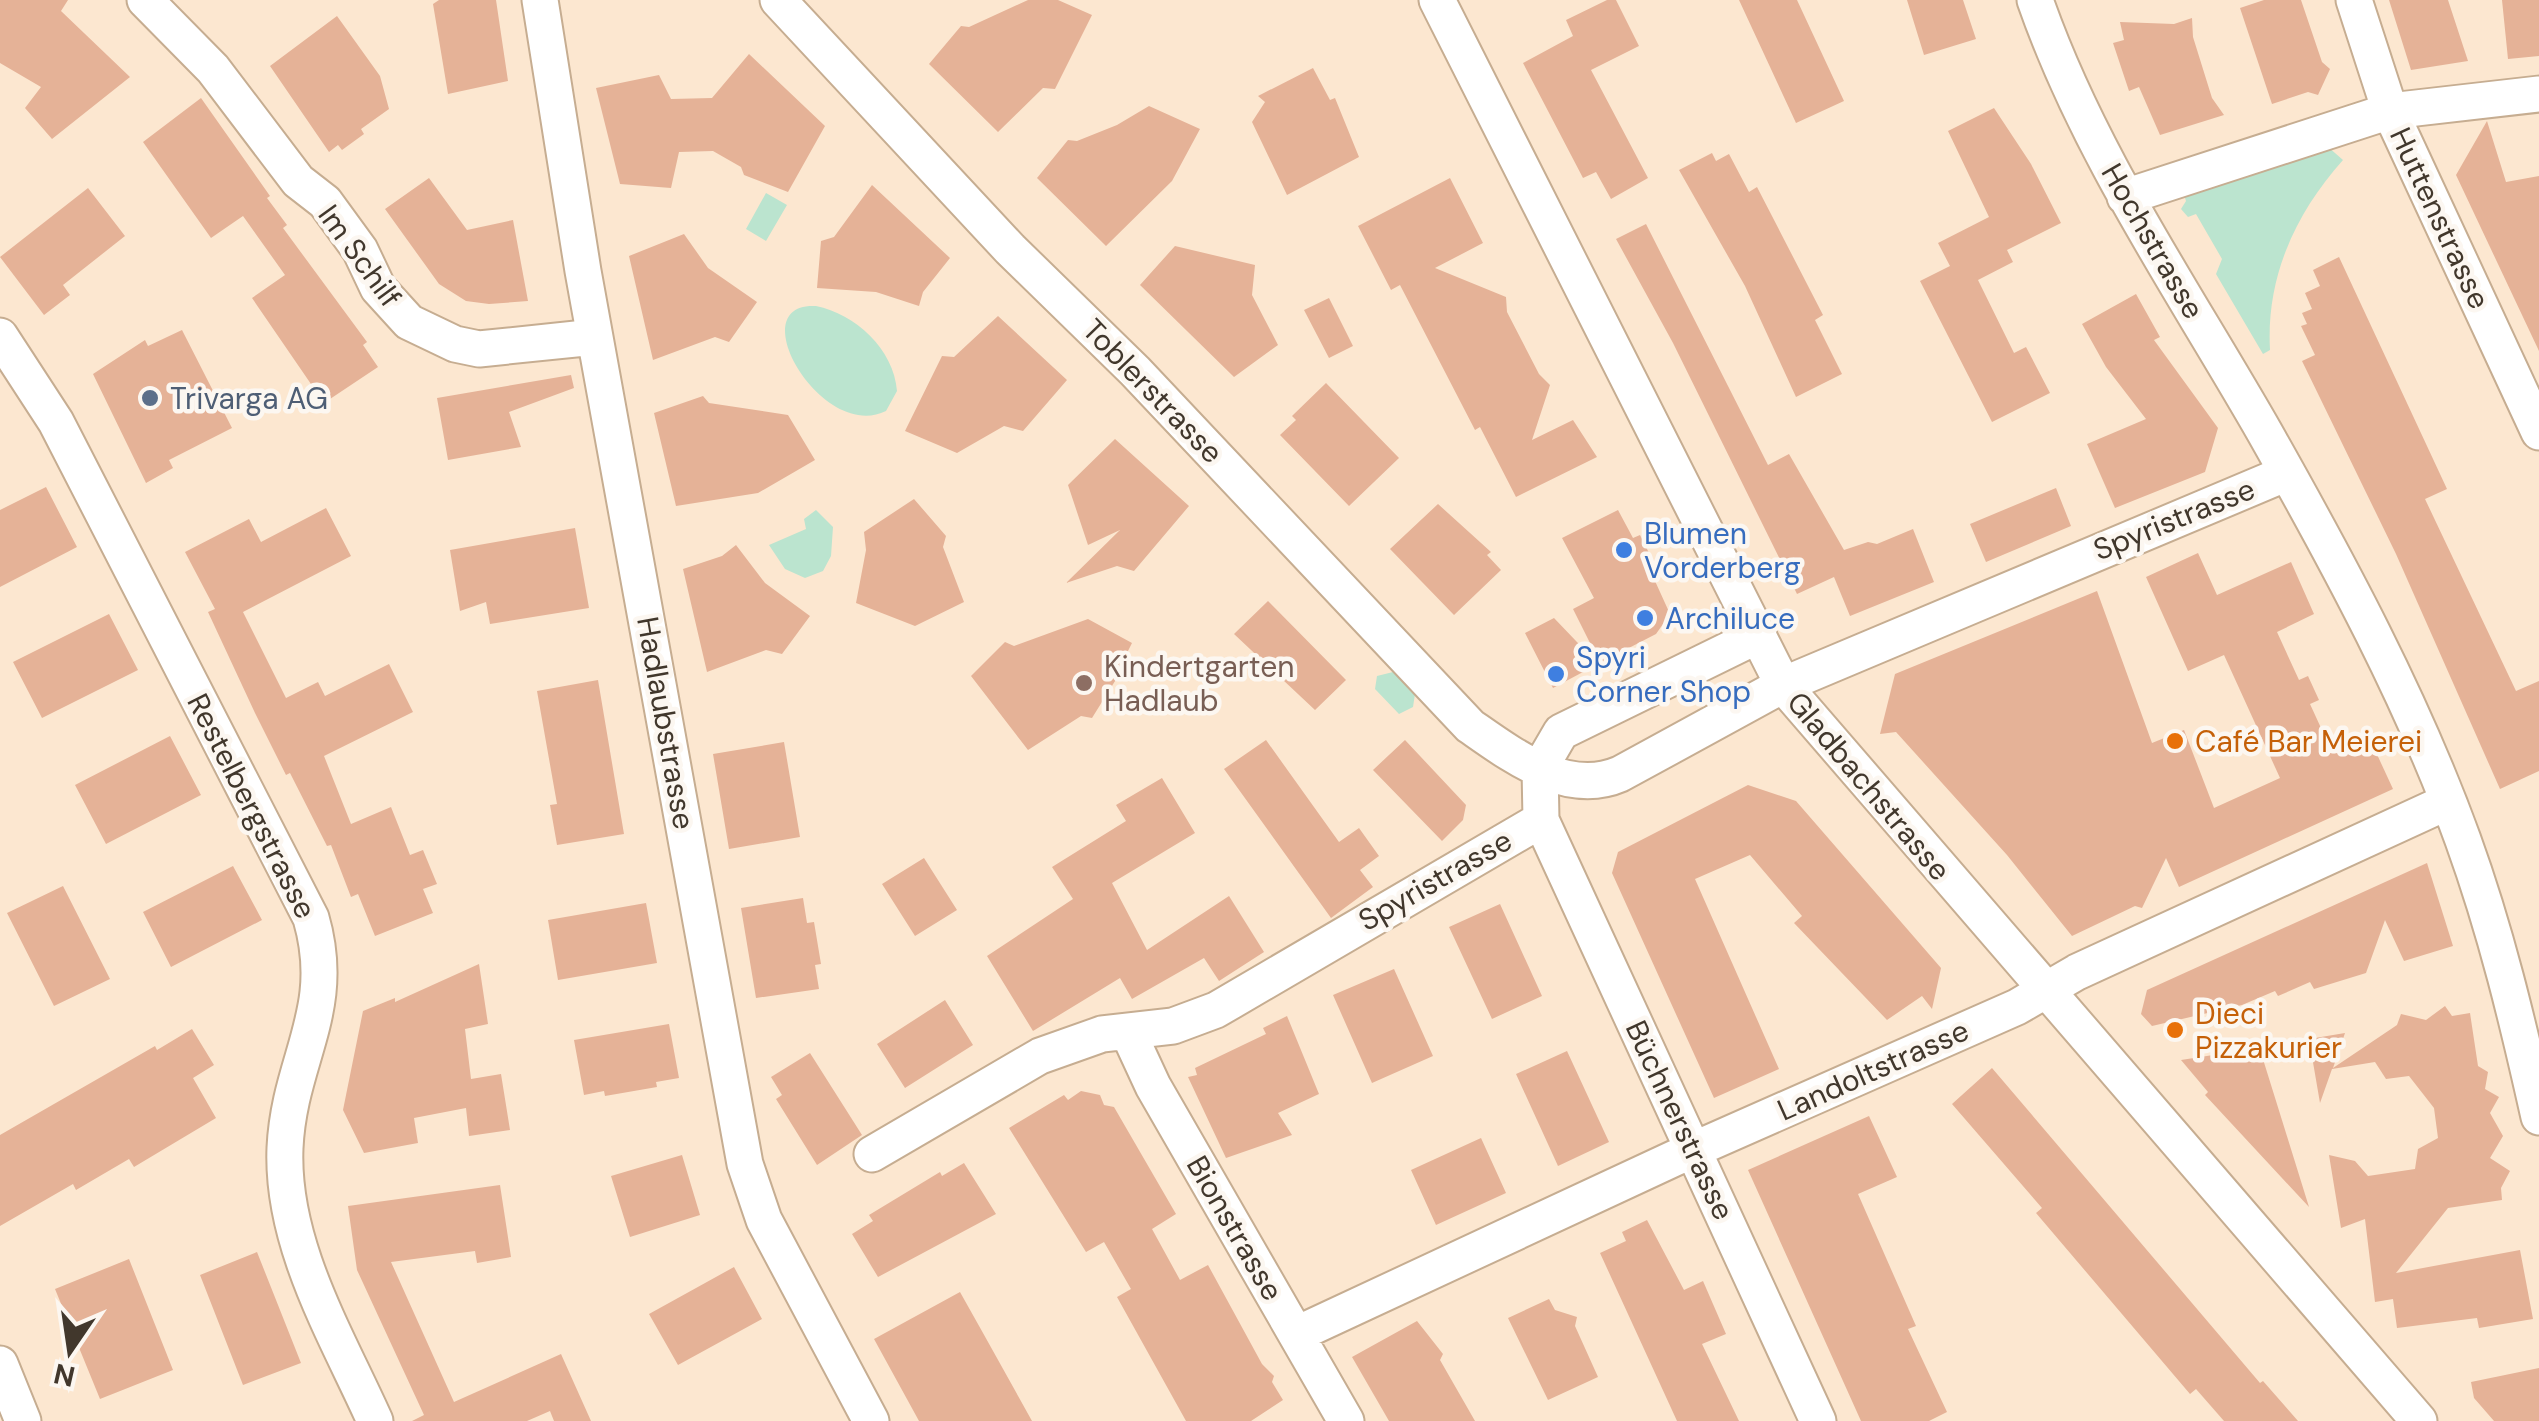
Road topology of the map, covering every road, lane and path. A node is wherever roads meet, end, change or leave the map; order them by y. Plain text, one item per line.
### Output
1 (145, 0) edge
2 (540, 0) edge
3 (778, 0) edge
4 (1436, 0) edge
5 (2035, 0) edge
6 (2354, 0) edge
7 (2539, 94) edge
8 (2390, 111) junction
9 (2125, 197) junction
10 (0, 336) edge
11 (595, 337) junction
12 (2539, 432) edge
13 (2287, 473) junction
14 (1759, 635) junction
15 (1783, 685) junction
16 (1540, 768) junction
17 (2447, 802) junction
18 (1540, 820) junction
19 (2044, 991) junction
20 (1128, 1032) junction
21 (2539, 1116) edge
22 (1695, 1149) junction
23 (872, 1154) dead end
24 (1297, 1334) junction
25 (0, 1364) edge
26 (23, 1421) edge
27 (376, 1421) edge
28 (871, 1421) edge
29 (1346, 1421) edge
30 (1818, 1421) edge
31 (2420, 1421) edge

1 - 11 street, Im Schilf
2 - 11 street, Hadlaubstrasse
3 - 16 street, Toblerstrasse
4 - 14 street, Gladbachstrasse
5 - 9 street, Hochstrasse
6 - 8 street, Huttenstrasse
7 - 8 street
8 - 9 street
8 - 12 street, Huttenstrasse
9 - 13 street, Hochstrasse
10 - 27 street, Restelbergstrasse
11 - 28 street, Hadlaubstrasse
13 - 15 street, Spyristrasse
13 - 17 street, Hochstrasse
14 - 15 street, Gladbachstrasse
14 - 16 street
15 - 16 street, Spyristrasse
15 - 19 street, Gladbachstrasse
16 - 18 street, Spyristrasse
17 - 19 street, Landoltstrasse
17 - 21 street, Hochstrasse
18 - 20 street, Spyristrasse
18 - 22 street, Büchnerstrasse
19 - 22 street, Landoltstrasse
19 - 31 street, Gladbachstrasse
20 - 23 street, Spyristrasse
20 - 24 street, Bionstrasse
22 - 24 street, Landoltstrasse
22 - 30 street, Büchnerstrasse
24 - 29 street, Bionstrasse
25 - 26 street

